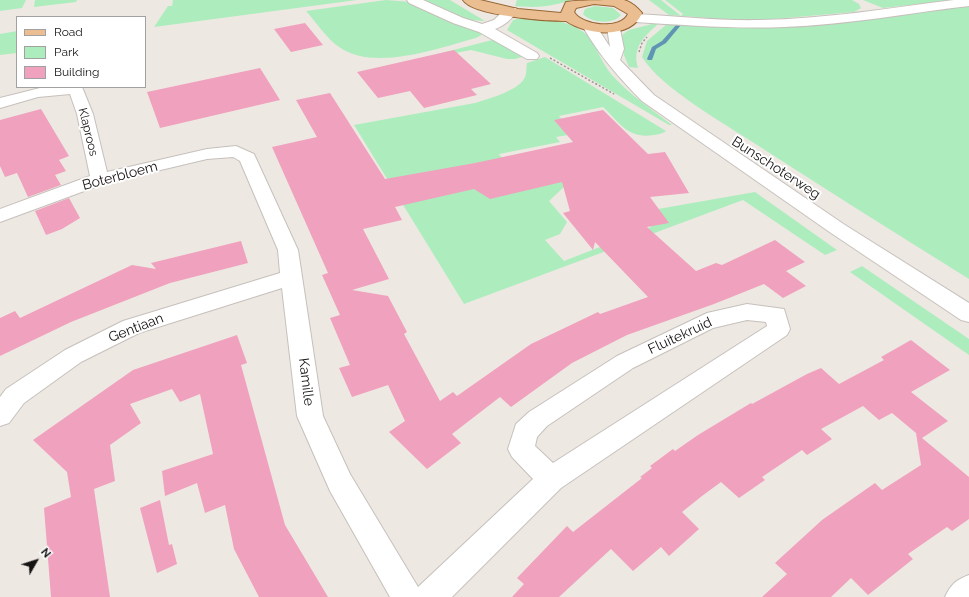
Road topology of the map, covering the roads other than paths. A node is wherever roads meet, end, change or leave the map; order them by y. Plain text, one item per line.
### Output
1 (412, 0) edge
2 (469, 0) edge
3 (590, 0) edge
4 (610, 0) edge
5 (969, 2) edge
6 (862, 3) dead end
7 (511, 11) junction
8 (880, 12) junction
9 (568, 13) junction
10 (635, 18) junction
11 (590, 27) junction
12 (614, 27) junction
13 (483, 28) junction
14 (532, 56) dead end
15 (614, 59) junction
16 (0, 103) edge
17 (243, 154) joint
18 (100, 180) junction
19 (0, 216) edge
20 (292, 277) junction
21 (969, 314) edge
22 (0, 416) edge
23 (551, 479) junction
24 (969, 590) edge
25 (407, 597) edge
26 (430, 597) edge
27 (961, 597) edge

1 - 13 street
2 - 7 main road
3 - 4 main road
3 - 9 main road
4 - 10 main road
5 - 8 street
6 - 8 street
7 - 9 main road
7 - 13 street
8 - 10 street
9 - 11 main road
10 - 12 main road
11 - 12 main road
11 - 15 street, Bunschoterweg
12 - 15 street
13 - 14 street
15 - 21 street, Bunschoterweg
16 - 18 street, Klaproos
17 - 18 street, Boterbloem
17 - 20 street, Kamille
18 - 19 street, Boterbloem
20 - 22 street, Gentiaan
20 - 25 street, Kamille
23 - 23 street, Fluitekruid
23 - 26 street, Fluitekruid
24 - 27 street

